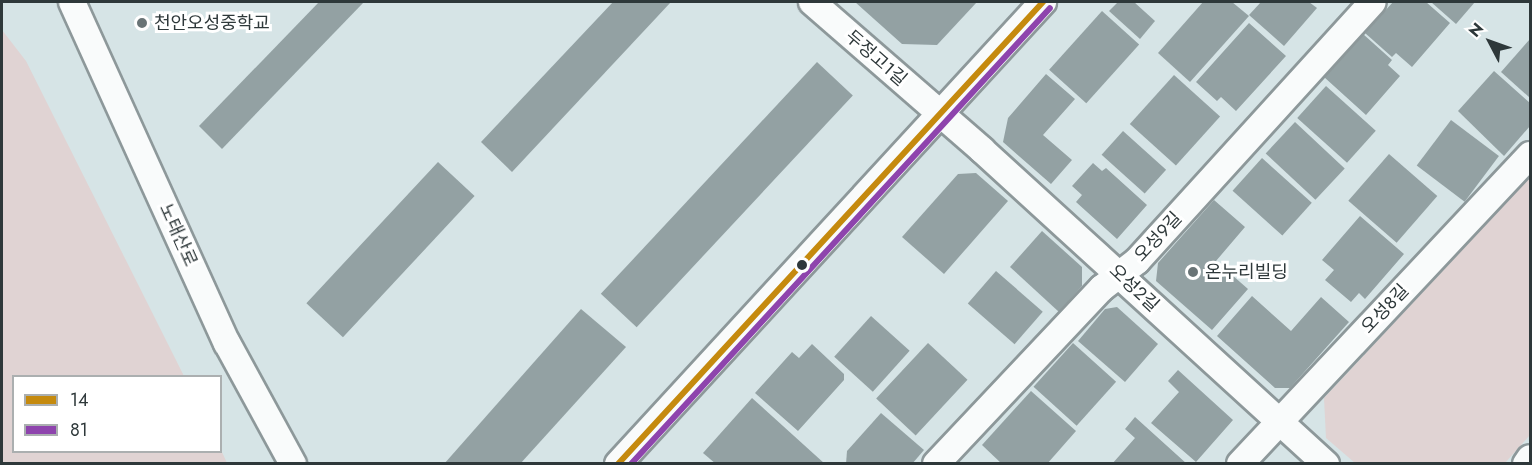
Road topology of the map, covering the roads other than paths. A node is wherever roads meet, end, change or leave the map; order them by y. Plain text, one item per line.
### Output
1 (72, 2) edge
2 (812, 2) edge
3 (1043, 2) edge
4 (1373, 2) edge
5 (941, 113) junction
6 (1530, 155) edge
7 (1121, 275) junction
8 (1279, 421) junction
9 (1530, 458) edge
10 (293, 464) edge
11 (618, 464) edge
12 (936, 464) edge
13 (1240, 464) edge
14 (1326, 464) edge
15 (1526, 464) edge

1 - 10 street, 노태산로
2 - 5 street, 두정고1길
3 - 5 street
4 - 7 street, 오성9길
5 - 7 street, 오성2길
5 - 11 street
6 - 8 street, 오성8길
7 - 8 street, 오성2길
7 - 12 street, 오성9길
8 - 13 street, 오성8길
8 - 14 street, 오성2길
9 - 15 street

